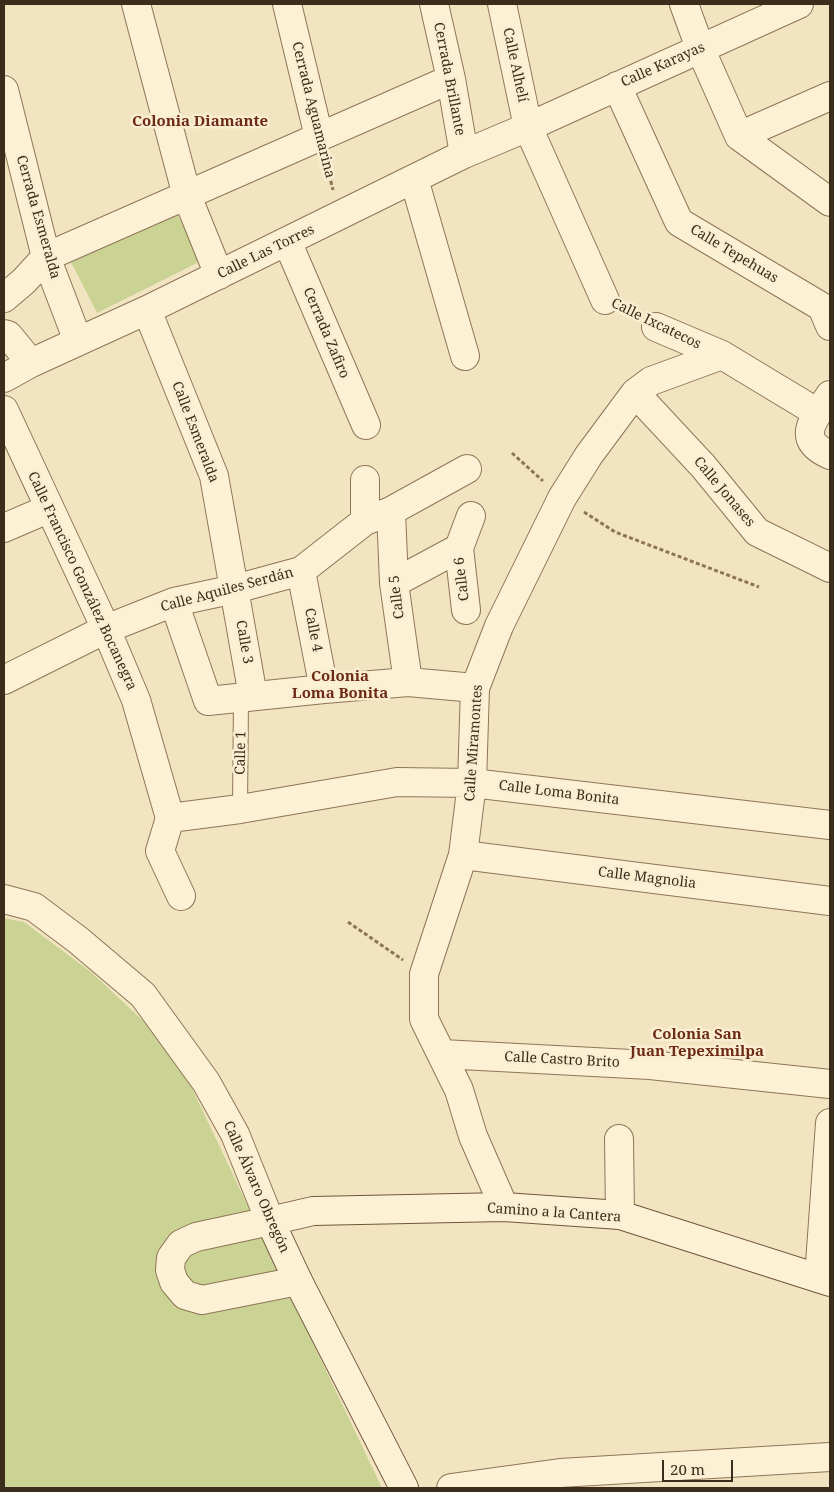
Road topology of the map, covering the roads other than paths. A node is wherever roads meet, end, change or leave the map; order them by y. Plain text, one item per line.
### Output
1 (136, 4) edge
2 (287, 4) edge
3 (434, 4) edge
4 (502, 4) edge
5 (684, 4) edge
6 (799, 4) edge
7 (700, 48) junction
8 (451, 80) junction
9 (617, 86) junction
10 (4, 90) edge
11 (830, 96) edge
12 (528, 127) junction
13 (739, 136) junction
14 (320, 137) junction
15 (464, 154) junction
16 (414, 179) junction
17 (187, 196) junction
18 (829, 199) edge
19 (287, 242) junction
20 (46, 257) junction
21 (219, 275) junction
22 (4, 298) edge
23 (606, 300) dead end
24 (147, 310) junction
25 (830, 326) edge
26 (656, 327) dead end
27 (4, 334) edge
28 (78, 341) junction
29 (465, 356) dead end
30 (722, 356) junction
31 (31, 363) junction
32 (4, 378) edge
33 (636, 393) junction
34 (824, 404) edge
35 (4, 410) edge
36 (366, 426) dead end
37 (830, 455) edge
38 (467, 469) dead end
39 (365, 480) dead end
40 (48, 509) junction
41 (391, 511) junction
42 (470, 516) dead end
43 (366, 521) junction
44 (4, 528) edge
45 (459, 548) junction
46 (830, 568) edge
47 (301, 571) junction
48 (394, 583) junction
49 (235, 589) junction
50 (174, 602) junction
51 (466, 610) dead end
52 (106, 629) junction
53 (4, 680) edge
54 (408, 682) junction
55 (475, 688) junction
56 (324, 689) junction
57 (247, 697) junction
58 (472, 783) junction
59 (240, 809) junction
60 (170, 818) junction
61 (830, 825) edge
62 (464, 855) junction
63 (181, 896) dead end
64 (4, 899) edge
65 (830, 901) edge
66 (442, 1054) junction
67 (830, 1084) edge
68 (830, 1123) edge
69 (619, 1140) dead end
70 (504, 1207) junction
71 (620, 1215) junction
72 (270, 1221) junction
73 (824, 1280) edge
74 (298, 1281) junction
75 (830, 1457) edge
76 (404, 1488) edge
77 (451, 1488) edge

1 - 17 street
2 - 14 street, Cerrada Aguamarina
3 - 8 street, Cerrada Brillante
4 - 12 street, Calle Alhelí
5 - 7 street
6 - 7 street, Calle Karayas
7 - 9 street, Calle Karayas
7 - 13 street
8 - 14 street
8 - 15 street, Cerrada Brillante
9 - 12 street, Calle Karayas
9 - 25 street, Calle Tepehuas
10 - 20 street, Cerrada Esmeralda
11 - 13 street
12 - 15 street, Calle Las Torres
12 - 23 street, Calle Ixcatecos
13 - 18 street
14 - 17 street
15 - 16 street, Calle Las Torres
16 - 19 street, Calle Las Torres
16 - 29 street
17 - 20 street
17 - 21 street
19 - 21 street, Calle Las Torres
19 - 36 street, Cerrada Zafiro
20 - 22 street
20 - 28 street, Cerrada Esmeralda
21 - 24 street, Calle Las Torres
24 - 28 street, Calle Las Torres
24 - 49 street, Calle Esmeralda
26 - 30 street, Calle Ixcatecos
27 - 31 street
28 - 31 street, Calle Las Torres
30 - 33 street, Calle Miramontes
30 - 34 street, Calle Ixcatecos
31 - 32 street, Calle Las Torres
33 - 46 street, Calle Jonases
33 - 55 street, Calle Miramontes
34 - 37 street, Calle Ixcatecos
35 - 40 street, Calle Francisco González Bocanegra
38 - 41 street, Calle Aquiles Serdán
39 - 43 street
40 - 44 street
40 - 52 street, Calle Francisco González Bocanegra
41 - 43 street, Calle Aquiles Serdán
41 - 48 street, Calle 5
42 - 45 street
43 - 47 street, Calle Aquiles Serdán
45 - 48 street
45 - 51 street, Calle 6
47 - 49 street, Calle Aquiles Serdán
47 - 56 street, Calle 4
48 - 54 street, Calle 5
49 - 50 street, Calle Aquiles Serdán
49 - 57 street, Calle 3
50 - 52 street, Calle Aquiles Serdán
50 - 57 street
52 - 53 street, Calle Aquiles Serdán
52 - 60 street, Calle Francisco González Bocanegra
54 - 55 street
54 - 56 street
55 - 58 street, Calle Miramontes
56 - 57 street
57 - 59 lane, Calle 1
58 - 59 street, Calle Loma Bonita
58 - 61 street, Calle Loma Bonita
58 - 62 street, Calle Miramontes
59 - 60 street, Calle Loma Bonita
60 - 63 street
62 - 65 street, Calle Magnolia
62 - 66 street, Calle Miramontes
64 - 72 street, Calle Álvaro Obregón
66 - 67 street, Calle Castro Brito
66 - 70 street, Calle Miramontes
68 - 73 street
69 - 71 street
70 - 71 street, Camino a la Cantera
70 - 72 street, Camino a la Cantera
71 - 73 street, Camino a la Cantera
72 - 74 street, Calle Álvaro Obregón
72 - 74 street, Camino a la Cantera
74 - 76 street, Calle Álvaro Obregón
75 - 77 street

